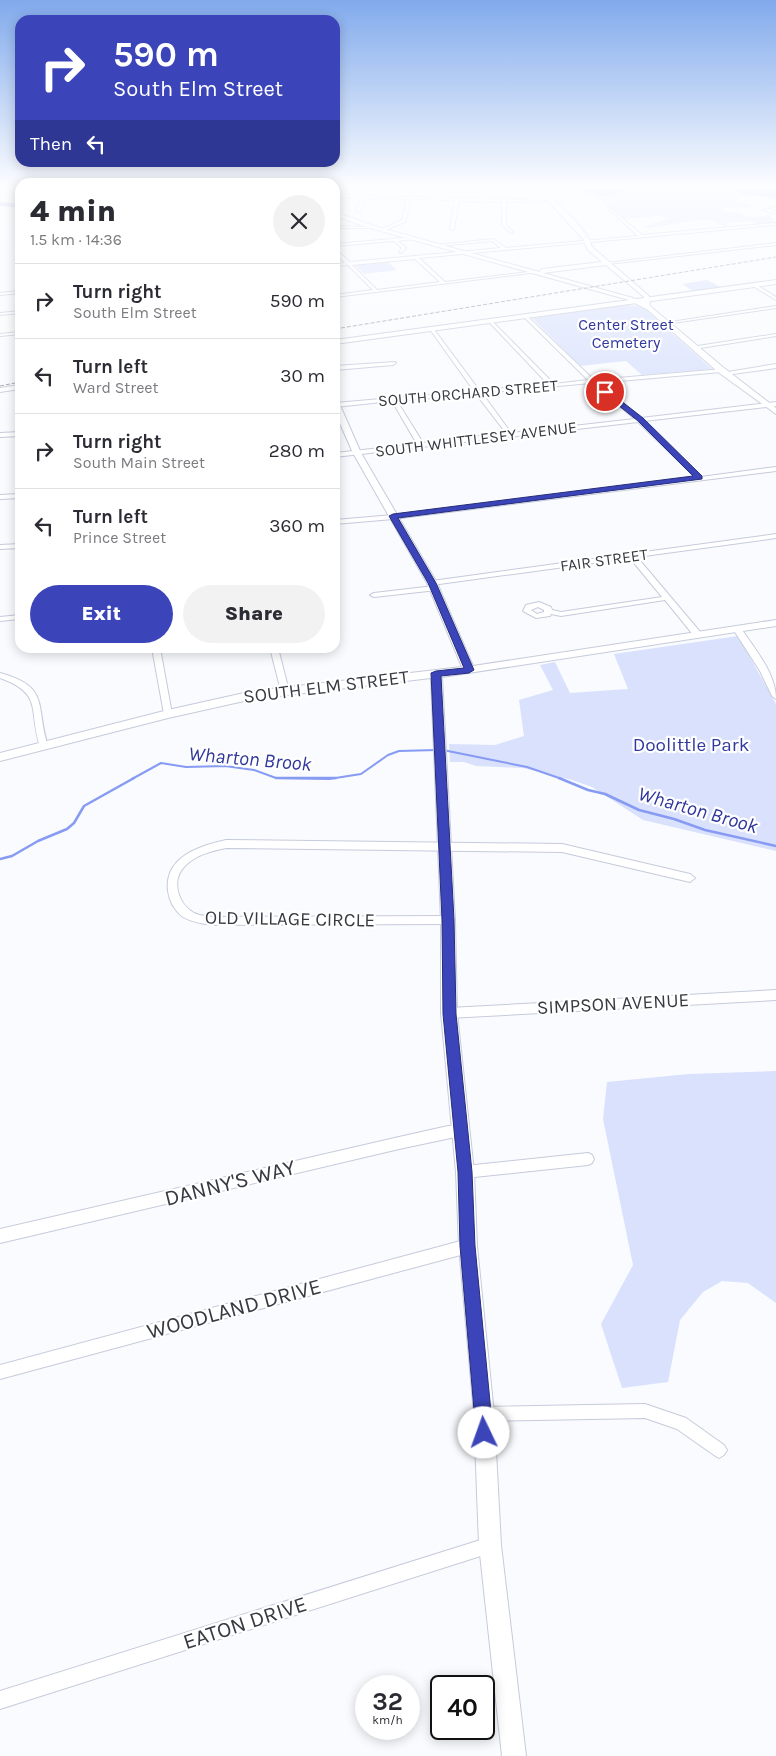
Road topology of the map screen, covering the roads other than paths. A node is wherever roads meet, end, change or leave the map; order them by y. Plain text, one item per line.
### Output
1 (356, 270) edge
2 (429, 270) edge
3 (529, 270) edge
4 (552, 270) edge
5 (616, 270) edge
6 (536, 272) junction
7 (776, 282) edge
8 (444, 283) junction
9 (755, 285) junction
10 (376, 291) junction
11 (15, 292) edge
12 (0, 294) edge
13 (340, 295) edge
14 (776, 299) edge
15 (635, 301) junction
16 (647, 303) junction
17 (776, 308) edge
18 (15, 312) edge
19 (0, 314) edge
20 (526, 316) junction
21 (491, 320) junction
22 (666, 323) junction
23 (431, 329) junction
24 (15, 334) edge
25 (0, 335) edge
26 (776, 335) edge
27 (340, 341) edge
28 (694, 347) junction
29 (393, 363) dead end
30 (776, 366) edge
31 (340, 368) edge
32 (723, 372) junction
33 (593, 382) junction
34 (552, 385) junction
35 (15, 388) edge
36 (0, 390) edge
37 (479, 392) junction
38 (394, 400) junction
39 (340, 404) edge
40 (776, 404) edge
41 (766, 405) junction
42 (776, 412) edge
43 (340, 415) edge
44 (640, 420) junction
45 (15, 434) edge
46 (1, 435) edge
47 (510, 435) junction
48 (15, 439) edge
49 (421, 445) junction
50 (357, 453) junction
51 (340, 455) edge
52 (776, 469) edge
53 (699, 478) junction
54 (15, 496) edge
55 (0, 497) edge
56 (393, 516) junction
57 (340, 521) edge
58 (776, 536) edge
59 (15, 546) edge
60 (0, 547) edge
61 (632, 556) junction
62 (433, 586) junction
63 (374, 595) dead end
64 (667, 598) junction
65 (548, 611) dead end
66 (15, 618) edge
67 (0, 619) edge
68 (776, 623) edge
69 (737, 629) junction
70 (698, 635) junction
71 (157, 653) edge
72 (275, 653) edge
73 (469, 670) junction
74 (436, 673) junction
75 (0, 675) edge
76 (285, 691) junction
77 (776, 696) edge
78 (168, 714) junction
79 (44, 746) junction
80 (0, 757) edge
81 (443, 847) junction
82 (690, 878) dead end
83 (448, 920) junction
84 (776, 995) edge
85 (449, 1014) junction
86 (461, 1131) junction
87 (588, 1160) dead end
88 (465, 1172) junction
89 (0, 1236) edge
90 (468, 1246) junction
91 (0, 1372) edge
92 (484, 1414) junction
93 (719, 1450) dead end
94 (490, 1545) junction
95 (0, 1700) edge
96 (514, 1756) edge

1 - 10 street
2 - 8 street
3 - 6 main road
4 - 6 main road
5 - 16 main road
6 - 8 street
6 - 15 main road
7 - 9 main road
8 - 10 street
9 - 14 street
9 - 16 main road
10 - 13 street
11 - 12 street
15 - 16 main road
15 - 20 main road
16 - 22 main road
17 - 22 street
18 - 19 street
20 - 21 main road
20 - 33 street
21 - 23 main road
21 - 34 street
22 - 28 main road
23 - 27 main road
23 - 37 street
24 - 25 street
26 - 28 street
28 - 32 main road
29 - 31 street
30 - 32 street, SOUTH ORCHARD STREET
32 - 33 street, SOUTH ORCHARD STREET
32 - 41 main road
33 - 34 street, SOUTH ORCHARD STREET
33 - 44 street
34 - 37 street, SOUTH ORCHARD STREET
35 - 36 main road
37 - 38 street, SOUTH ORCHARD STREET
37 - 47 street
38 - 39 street, SOUTH ORCHARD STREET
38 - 49 street
40 - 41 street, SOUTH WHITTLESEY AVENUE
41 - 42 main road
41 - 44 street, SOUTH WHITTLESEY AVENUE
43 - 50 main road
44 - 47 street, SOUTH WHITTLESEY AVENUE
44 - 53 street
45 - 46 street
46 - 48 street
47 - 49 street, SOUTH WHITTLESEY AVENUE
49 - 50 street, SOUTH WHITTLESEY AVENUE
50 - 51 street, SOUTH WHITTLESEY AVENUE
50 - 56 main road
52 - 53 street
53 - 56 street
54 - 55 street
56 - 57 street
56 - 62 main road
58 - 61 street, FAIR STREET
59 - 60 street
61 - 62 street, FAIR STREET
61 - 64 street
62 - 63 street, FAIR STREET
62 - 73 main road
64 - 65 street
64 - 70 street
66 - 67 street
68 - 69 main road, SOUTH ELM STREET
69 - 70 main road, SOUTH ELM STREET
69 - 77 street
70 - 73 main road, SOUTH ELM STREET
71 - 78 street
72 - 76 street
73 - 74 main road, SOUTH ELM STREET
74 - 76 main road, SOUTH ELM STREET
74 - 81 main road
75 - 79 street
76 - 78 main road, SOUTH ELM STREET
78 - 79 main road, SOUTH ELM STREET
79 - 80 main road, SOUTH ELM STREET
81 - 82 street, OLD VILLAGE CIRCLE
81 - 83 main road
81 - 83 street, OLD VILLAGE CIRCLE
83 - 85 main road
84 - 85 street, SIMPSON AVENUE
85 - 86 main road
86 - 88 main road
86 - 89 street, DANNY'S WAY
87 - 88 street
88 - 90 main road
90 - 91 street, WOODLAND DRIVE
90 - 92 main road
92 - 93 street
92 - 94 main road
94 - 95 street, EATON DRIVE
94 - 96 main road

